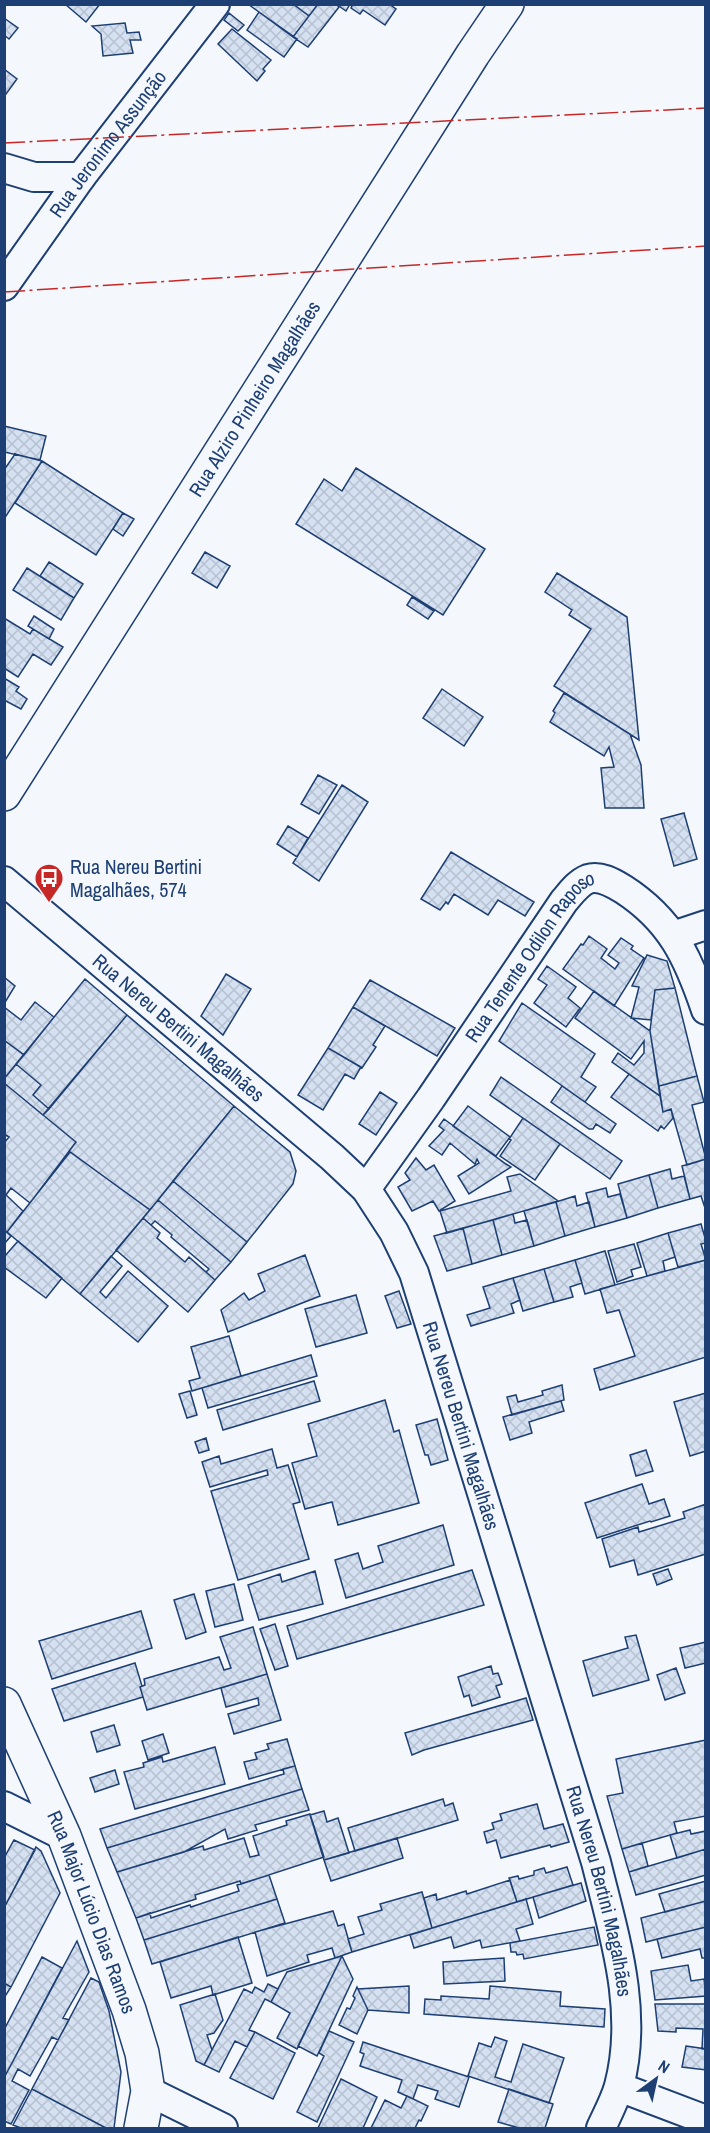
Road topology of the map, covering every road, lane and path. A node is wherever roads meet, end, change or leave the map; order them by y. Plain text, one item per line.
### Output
1 (215, 4) edge
2 (507, 4) edge
3 (4, 168) edge
4 (81, 177) junction
5 (4, 286) edge
6 (4, 794) edge
7 (4, 881) edge
8 (705, 925) edge
9 (673, 936) junction
10 (705, 1010) edge
11 (366, 1189) junction
12 (4, 1704) edge
13 (4, 1806) edge
14 (64, 1836) junction
15 (619, 2088) junction
16 (148, 2091) junction
17 (705, 2120) edge
18 (141, 2128) edge
19 (224, 2128) edge
20 (601, 2128) edge

1 - 4 street, Rua Jeronimo Assunção
2 - 6 street, Rua Alziro Pinheiro Magalhães
3 - 4 street
4 - 5 street, Rua Jeronimo Assunção
7 - 11 street, Rua Nereu Bertini Magalhães
8 - 9 street
9 - 10 street, Rua Tenente Odilon Raposo
9 - 11 street, Rua Tenente Odilon Raposo
11 - 15 street, Rua Nereu Bertini Magalhães
12 - 14 street, Rua Major Lúcio Dias Ramos
13 - 14 street
14 - 16 street, Rua Major Lúcio Dias Ramos
15 - 17 street
15 - 20 street, Rua Nereu Bertini Magalhães
16 - 18 street, Rua Major Lúcio Dias Ramos
16 - 19 street

